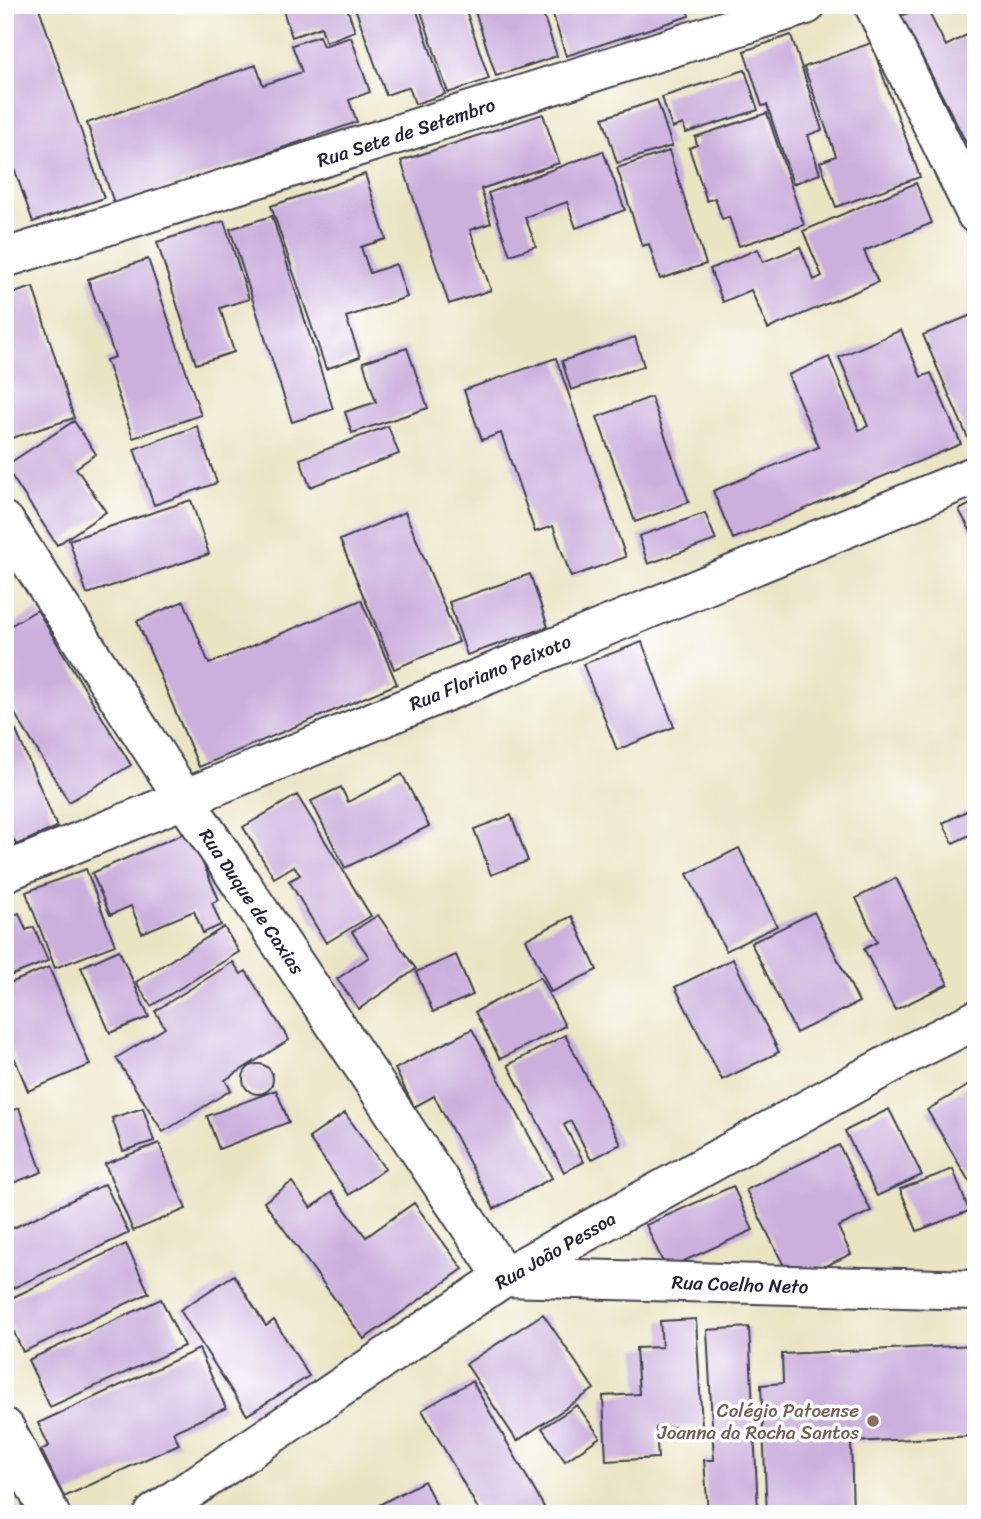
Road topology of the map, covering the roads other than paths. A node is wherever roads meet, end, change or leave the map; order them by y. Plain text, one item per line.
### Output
1 (806, 5) edge
2 (874, 5) edge
3 (976, 214) edge
4 (5, 258) edge
5 (976, 475) edge
6 (5, 522) edge
7 (183, 797) junction
8 (5, 872) edge
9 (976, 1020) edge
10 (504, 1277) junction
11 (976, 1290) edge
12 (5, 1428) edge
13 (50, 1514) edge
14 (154, 1514) edge

1 - 4 street, Rua Sete de Setembro
2 - 3 street
5 - 7 street, Rua Floriano Peixoto
6 - 7 street, Rua Duque de Caxias
7 - 8 street, Rua Floriano Peixoto
7 - 10 street, Rua Duque de Caxias
9 - 10 street, Rua João Pessoa
10 - 11 street, Rua Coelho Neto
10 - 14 street, Rua João Pessoa
12 - 13 street

